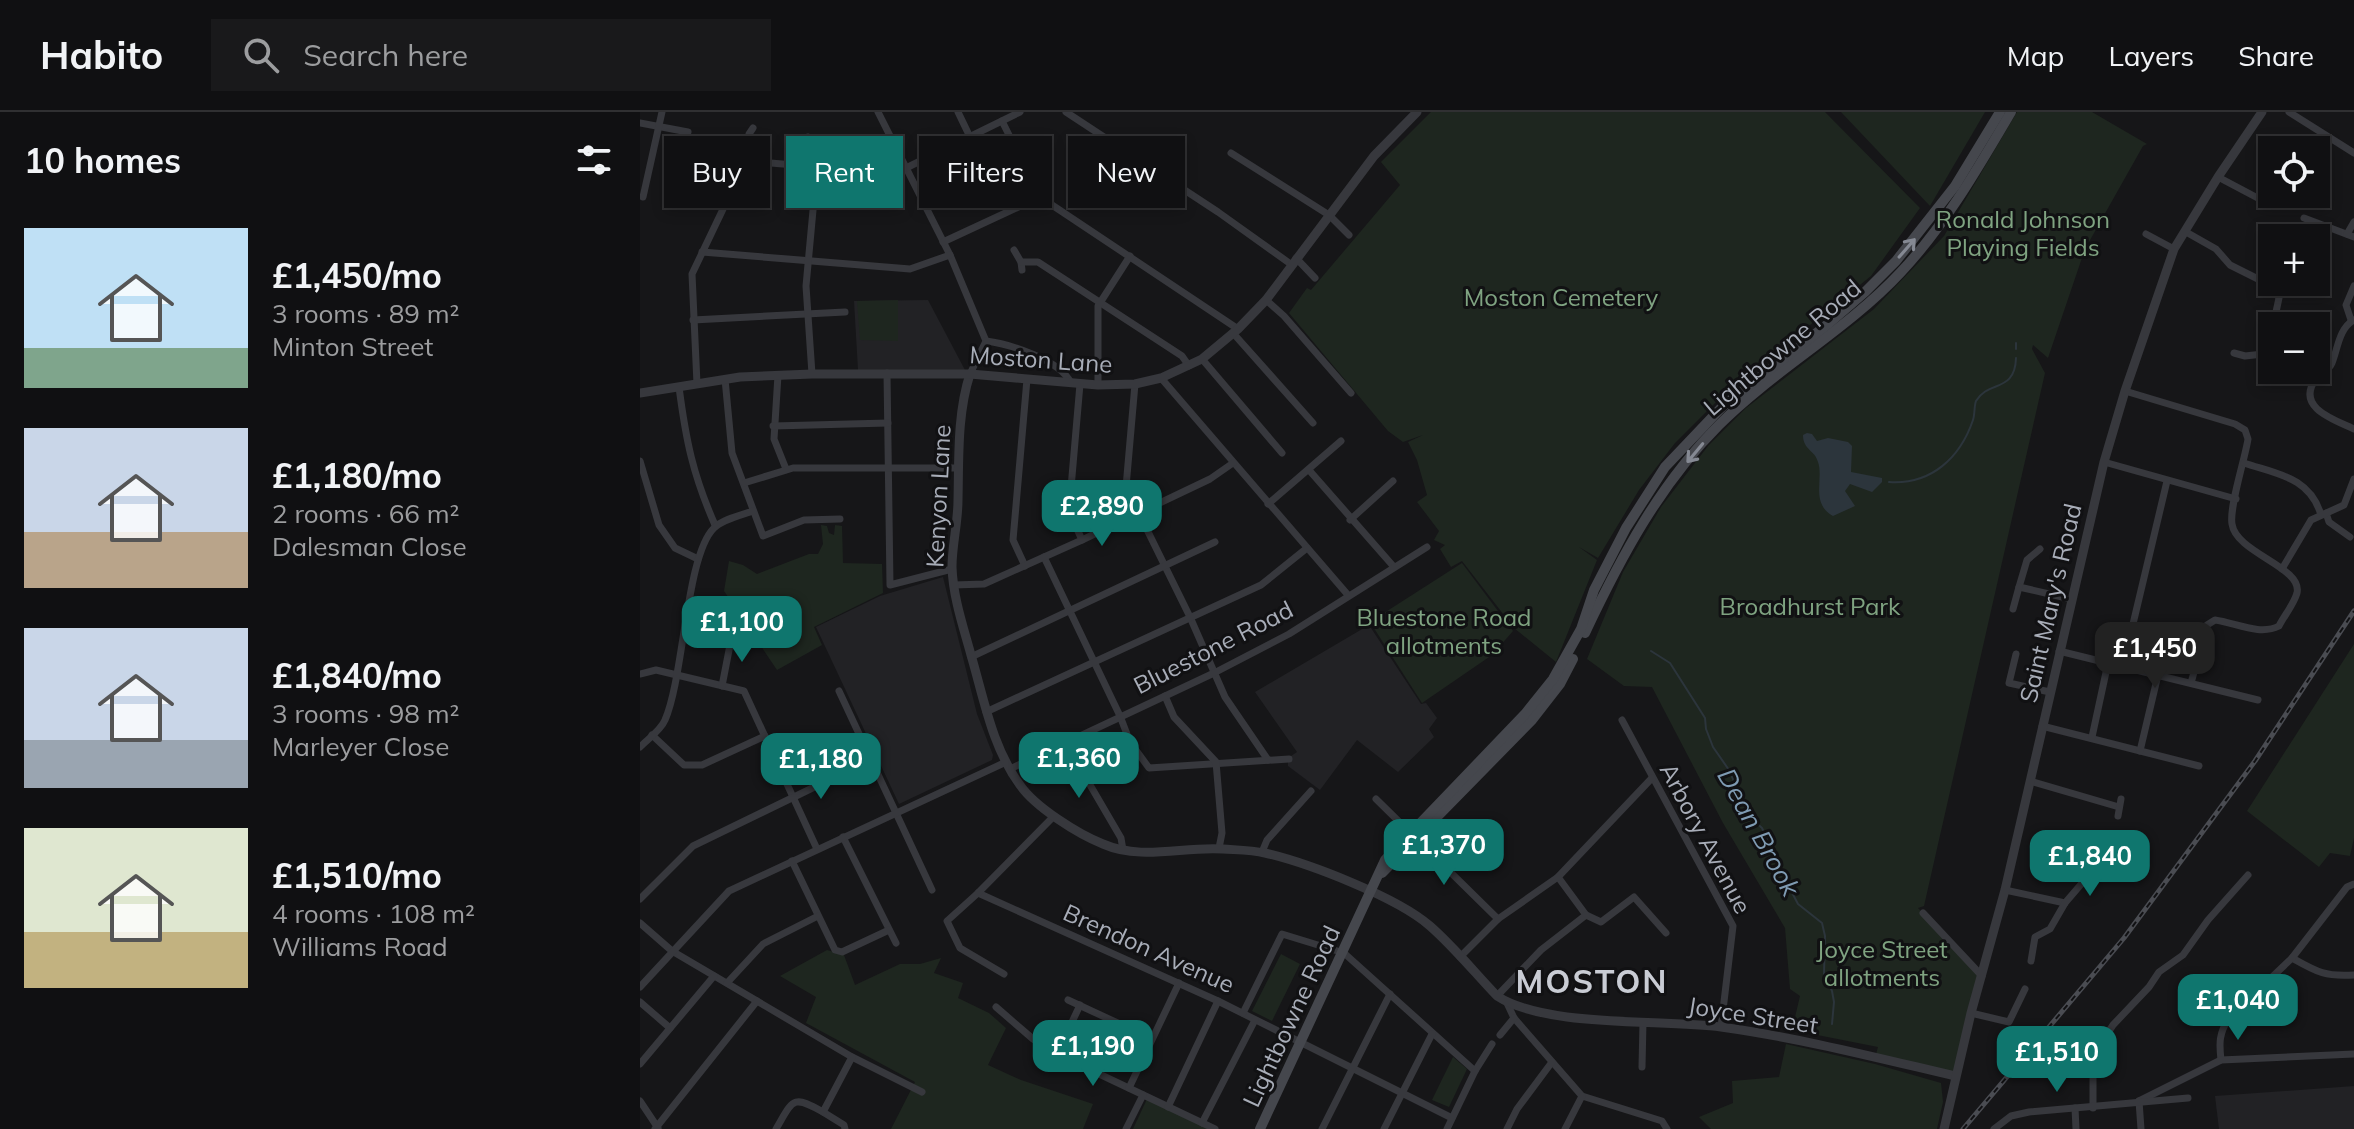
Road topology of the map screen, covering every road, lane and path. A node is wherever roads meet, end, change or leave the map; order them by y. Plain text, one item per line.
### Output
1 (662, 112) edge
2 (878, 112) edge
3 (958, 112) edge
4 (1020, 112) edge
5 (1066, 112) edge
6 (1417, 112) edge
7 (2000, 112) edge
8 (2011, 112) edge
9 (2262, 112) edge
10 (2289, 112) edge
11 (1002, 121) junction
12 (640, 123) edge
13 (658, 126) junction
14 (753, 128) dead end
15 (688, 132) dead end
16 (749, 136) edge
17 (890, 136) edge
18 (970, 136) edge
19 (972, 136) edge
20 (1010, 136) edge
21 (1231, 153) dead end
22 (2354, 153) edge
23 (903, 162) edge
24 (919, 162) edge
25 (906, 168) junction
26 (2218, 177) junction
27 (643, 197) dead end
28 (2258, 198) edge
29 (1052, 205) edge
30 (723, 208) edge
31 (813, 208) edge
32 (1016, 208) edge
33 (1329, 215) junction
34 (2304, 218) dead end
35 (2354, 222) edge
36 (2186, 232) junction
37 (2146, 234) dead end
38 (1349, 235) dead end
39 (2350, 236) edge
40 (943, 242) junction
41 (2174, 249) junction
42 (1014, 250) dead end
43 (702, 252) junction
44 (950, 255) junction
45 (1130, 256) junction
46 (808, 261) junction
47 (1294, 261) junction
48 (1315, 278) dead end
49 (2354, 286) edge
50 (1266, 300) junction
51 (1100, 302) junction
52 (845, 312) dead end
53 (2276, 312) edge
54 (808, 314) junction
55 (693, 320) junction
56 (2353, 320) edge
57 (1235, 331) junction
58 (986, 341) junction
59 (2234, 353) dead end
60 (2258, 354) edge
61 (1202, 359) junction
62 (1189, 366) junction
63 (2330, 367) edge
64 (1063, 371) junction
65 (887, 373) junction
66 (812, 374) junction
67 (970, 374) junction
68 (778, 375) junction
69 (1161, 378) junction
70 (725, 379) junction
71 (1027, 379) junction
72 (1058, 382) junction
73 (697, 384) junction
74 (1076, 384) junction
75 (1135, 384) junction
76 (2312, 384) edge
77 (1098, 385) junction
78 (679, 387) junction
79 (2125, 391) junction
80 (640, 393) edge
81 (1351, 393) dead end
82 (888, 423) junction
83 (1313, 423) dead end
84 (773, 426) junction
85 (2354, 429) edge
86 (1341, 441) dead end
87 (1282, 453) dead end
88 (640, 461) edge
89 (2104, 462) junction
90 (1233, 463) junction
91 (2244, 463) junction
92 (888, 467) junction
93 (958, 468) junction
94 (786, 469) junction
95 (1309, 470) junction
96 (2354, 479) edge
97 (1393, 481) dead end
98 (2167, 481) junction
99 (744, 483) junction
100 (2236, 499) junction
101 (1268, 504) junction
102 (753, 511) junction
103 (1140, 513) junction
104 (2323, 514) junction
105 (840, 519) dead end
106 (1350, 520) junction
107 (715, 525) junction
108 (2350, 537) dead end
109 (1082, 540) junction
110 (1215, 542) dead end
111 (1427, 547) dead end
112 (1307, 548) junction
113 (2040, 549) dead end
114 (1044, 557) junction
115 (698, 559) junction
116 (1025, 566) junction
117 (1165, 566) junction
118 (1394, 567) junction
119 (952, 569) junction
120 (2282, 569) junction
121 (954, 585) junction
122 (2019, 587) junction
123 (1348, 595) junction
124 (2071, 599) junction
125 (2013, 609) dead end
126 (1069, 612) junction
127 (1190, 617) junction
128 (748, 632) dead end
129 (684, 635) junction
130 (730, 645) junction
131 (2059, 651) junction
132 (2016, 654) dead end
133 (971, 657) junction
134 (1094, 662) junction
135 (2108, 663) junction
136 (2123, 666) junction
137 (1214, 673) junction
138 (640, 674) edge
139 (676, 675) junction
140 (2158, 675) junction
141 (2191, 683) junction
142 (722, 686) junction
143 (839, 691) dead end
144 (2050, 692) junction
145 (1165, 696) junction
146 (2258, 700) dead end
147 (986, 712) junction
148 (1120, 716) junction
149 (1622, 720) dead end
150 (2042, 726) junction
151 (652, 735) junction
152 (765, 736) junction
153 (2092, 737) junction
154 (1065, 742) junction
155 (640, 747) edge
156 (2140, 751) junction
157 (1031, 759) junction
158 (1289, 759) dead end
159 (1268, 760) junction
160 (1216, 762) junction
161 (1008, 766) junction
162 (1076, 766) junction
163 (2199, 766) dead end
164 (833, 778) dead end
165 (1652, 778) junction
166 (2030, 781) junction
167 (1311, 791) dead end
168 (794, 797) junction
169 (1376, 799) dead end
170 (2119, 807) dead end
171 (898, 813) junction
172 (1054, 816) junction
173 (1414, 836) junction
174 (843, 837) junction
175 (1219, 848) junction
176 (817, 849) junction
177 (1123, 850) junction
178 (1262, 852) junction
179 (2056, 855) dead end
180 (792, 861) junction
181 (2248, 875) dead end
182 (2345, 875) dead end
183 (1558, 877) junction
184 (2351, 886) edge
185 (932, 890) dead end
186 (2005, 890) junction
187 (1369, 892) junction
188 (978, 893) junction
189 (640, 899) edge
190 (2065, 903) junction
191 (1923, 913) dead end
192 (1586, 915) junction
193 (818, 916) junction
194 (1498, 919) junction
195 (640, 923) edge
196 (889, 930) junction
197 (1666, 933) dead end
198 (896, 943) dead end
199 (672, 951) junction
200 (1344, 953) junction
201 (1460, 957) junction
202 (2292, 958) junction
203 (2031, 961) dead end
204 (1004, 974) dead end
205 (2354, 975) edge
206 (714, 976) junction
207 (1982, 976) junction
208 (727, 983) junction
209 (1179, 983) junction
210 (640, 987) edge
211 (2025, 989) dead end
212 (1390, 994) junction
213 (1497, 996) junction
214 (1068, 1000) dead end
215 (757, 1001) junction
216 (1218, 1001) junction
217 (640, 1002) edge
218 (1507, 1003) junction
219 (1080, 1005) junction
220 (996, 1007) dead end
221 (1243, 1013) junction
222 (1971, 1013) junction
223 (1514, 1018) junction
224 (1255, 1020) junction
225 (1643, 1022) junction
226 (1122, 1025) dead end
227 (1721, 1027) junction
228 (670, 1028) junction
229 (1432, 1034) junction
230 (1500, 1035) dead end
231 (1301, 1042) junction
232 (1492, 1044) dead end
233 (1057, 1054) junction
234 (2354, 1054) edge
235 (2066, 1055) dead end
236 (852, 1057) junction
237 (2221, 1060) junction
238 (1552, 1062) junction
239 (640, 1064) edge
240 (2093, 1066) junction
241 (1642, 1067) dead end
242 (1352, 1068) junction
243 (1475, 1071) junction
244 (1955, 1076) junction
245 (1129, 1088) junction
246 (922, 1092) dead end
247 (1402, 1093) junction
248 (1143, 1095) junction
249 (1582, 1096) junction
250 (2188, 1098) dead end
251 (640, 1101) edge
252 (2139, 1101) junction
253 (1168, 1107) junction
254 (2075, 1108) junction
255 (2093, 1108) junction
256 (823, 1112) junction
257 (1452, 1118) junction
258 (1202, 1123) junction
259 (1566, 1126) edge
260 (657, 1128) edge
261 (776, 1129) edge
262 (845, 1129) edge
263 (1126, 1129) edge
264 (1215, 1129) edge
265 (1260, 1129) edge
266 (1322, 1129) edge
267 (1384, 1129) edge
268 (1447, 1129) edge
269 (1507, 1129) edge
270 (1667, 1129) edge
271 (1944, 1129) edge
272 (1994, 1129) edge
273 (2076, 1129) edge
274 (2141, 1129) edge

1 - 13 street
2 - 17 street
3 - 18 street
4 - 11 street
5 - 47 street
6 - 33 street, Moston Lane
173 -> 7 main road, Lightbowne Road
8 -> 173 main road, Lightbowne Road
9 - 26 street, Saint Mary's Road
10 - 22 street
11 - 19 street
11 - 20 street
12 - 13 street
13 - 15 street
13 - 27 street
14 - 16 street
21 - 33 street
23 - 25 street
24 - 25 street
25 - 40 street
26 - 28 street
26 - 36 street, Saint Mary's Road
29 - 45 street
30 - 43 street
31 - 46 street
32 - 40 street
33 - 38 street
33 - 47 street, Moston Lane
34 - 39 street
35 - 39 street
36 - 41 street, Saint Mary's Road
36 - 53 street
37 - 41 street
40 - 44 street
41 - 79 street, Saint Mary's Road
42 - 51 street
43 - 46 street
43 - 55 street
44 - 46 street
44 - 58 street
45 - 51 street
45 - 57 street
46 - 54 street
47 - 48 street
47 - 50 street, Moston Lane
49 - 56 street
50 - 57 street, Moston Lane
50 - 81 street
51 - 62 street
51 - 77 street
52 - 54 street
54 - 55 street
54 - 66 street
55 - 73 street
56 - 63 street
57 - 61 street, Moston Lane
57 - 83 street
58 - 64 street
58 - 67 street
59 - 60 street
61 - 62 street, Moston Lane
61 - 87 street
62 - 69 street, Moston Lane
64 - 72 street
64 - 74 street
65 - 66 street, Moston Lane
65 - 67 street, Moston Lane
65 - 82 street
66 - 68 street, Moston Lane
67 - 71 street, Moston Lane
67 - 93 street, Kenyon Lane
68 - 70 street, Moston Lane
68 - 84 street
69 - 75 street, Moston Lane
69 - 90 street
70 - 73 street, Moston Lane
70 - 99 street
71 - 72 street, Moston Lane
71 - 116 street
72 - 74 street, Moston Lane
73 - 78 street, Moston Lane
74 - 77 street, Moston Lane
74 - 109 street
75 - 77 street, Moston Lane
75 - 103 street
76 - 85 street
78 - 80 street, Moston Lane
78 - 107 street
79 - 89 street, Saint Mary's Road
79 - 91 street
82 - 84 street
82 - 92 street
84 - 94 street
86 - 95 street
88 - 115 street
89 - 98 street
89 - 124 street, Saint Mary's Road
90 - 101 street
90 - 103 street
91 - 100 street
91 - 104 street
92 - 93 street
92 - 94 street
92 - 119 street
93 - 119 street, Kenyon Lane
94 - 99 street
95 - 101 street
95 - 106 street
96 - 104 street
97 - 106 street
98 - 100 street
98 - 136 street
99 - 102 street
100 - 120 street
101 - 112 street
102 - 105 street
102 - 107 street
103 - 109 street
103 - 117 street
104 - 108 street
104 - 120 street
106 - 118 street
107 - 115 street
109 - 114 street
110 - 117 street
111 - 118 street, Bluestone Road
112 - 123 street
112 - 127 street
113 - 122 street
114 - 116 street
114 - 126 street
115 - 129 street
116 - 121 street
117 - 126 street
117 - 127 street
118 - 123 street, Bluestone Road
119 - 121 street, Kenyon Lane
120 - 141 street
121 - 133 street, Kenyon Lane
122 - 124 street
122 - 125 street
123 - 137 street, Bluestone Road
124 - 131 street, Saint Mary's Road
126 - 133 street
126 - 134 street
127 - 134 street
127 - 137 street
128 - 130 street
129 - 130 street
129 - 139 street
130 - 142 street
131 - 135 street
131 - 144 street, Saint Mary's Road
132 - 144 street
133 - 147 street, Kenyon Lane
134 - 147 street
134 - 148 street
135 - 136 street
135 - 153 street
136 - 140 street
137 - 145 street, Bluestone Road
137 - 159 street
138 - 139 street
139 - 142 street
139 - 151 street
140 - 141 street
140 - 156 street
141 - 146 street
142 - 152 street
143 - 171 street
144 - 150 street, Saint Mary's Road
145 - 148 street, Bluestone Road
145 - 160 street
147 - 161 street, Kenyon Lane
148 - 154 street, Bluestone Road
148 - 160 street
149 - 165 street, Arbory Avenue
150 - 153 street
150 - 166 street, Saint Mary's Road
151 - 152 street
151 - 155 street
152 - 168 street
153 - 156 street
154 - 157 street, Bluestone Road
154 - 162 street
156 - 163 street
157 - 161 street, Bluestone Road
157 - 162 street
158 - 159 street
159 - 160 street
160 - 175 street
161 - 171 street, Bluestone Road
161 - 172 street, Kenyon Lane
162 - 177 street
164 - 168 street
165 - 183 street
165 - 227 street, Arbory Avenue
166 - 170 street
166 - 186 street, Saint Mary's Road
167 - 178 street
168 - 176 street
168 - 189 street
169 - 173 street
171 - 174 street, Bluestone Road
171 - 185 street
172 - 177 street, Kenyon Lane
172 - 188 street
173 - 187 main road, Lightbowne Road
173 - 194 street
174 - 176 street, Bluestone Road
174 - 196 street
175 - 177 street, Kenyon Lane
175 - 178 street, Kenyon Lane
176 - 180 street, Bluestone Road
178 - 187 street, Kenyon Lane
179 - 190 street
180 - 193 street
180 - 199 street, Bluestone Road
181 - 240 street
182 - 184 street
183 - 192 street
183 - 194 street
184 - 202 street
186 - 190 street
186 - 207 street, Saint Mary's Road
187 - 200 main road, Lightbowne Road
187 - 201 street, Kenyon Lane
188 - 204 street
188 - 209 street, Brendon Avenue
190 - 203 street
191 - 207 street
192 - 197 street
192 - 213 street
193 - 196 street
193 - 208 street
194 - 201 street
195 - 199 street
196 - 198 street
199 - 206 street
199 - 210 street, Bluestone Road
200 - 212 street
200 - 221 street
200 - 231 main road, Lightbowne Road
201 - 213 street, Kenyon Lane
202 - 205 street
202 - 237 street
206 - 208 street
206 - 228 street
207 - 222 street, Saint Mary's Road
208 - 215 street
209 - 216 street, Brendon Avenue
209 - 245 street
211 - 222 street
212 - 229 street
212 - 242 street
213 - 218 street, Joyce Street
214 - 219 street
215 - 236 street
215 - 260 street
216 - 221 street, Brendon Avenue
216 - 253 street
217 - 228 street
218 - 223 street
218 - 225 street, Joyce Street
219 - 226 street
219 - 233 street
220 - 233 street
221 - 224 street, Brendon Avenue
222 - 244 street, Saint Mary's Road
223 - 230 street
223 - 238 street
224 - 231 street, Brendon Avenue
224 - 258 street
225 - 227 street, Joyce Street
225 - 241 street
227 - 244 street, Joyce Street
228 - 239 street
229 - 243 street
229 - 247 street
231 - 242 street, Brendon Avenue
231 - 265 main road, Lightbowne Road
232 - 243 street
233 - 245 street
234 - 237 street
235 - 240 street
236 - 246 street
236 - 256 street
237 - 252 street
238 - 249 street
238 - 269 street
240 - 255 street
242 - 247 street, Brendon Avenue
242 - 266 street
243 - 257 street
244 - 271 street, Saint Mary's Road
245 - 248 street
247 - 257 street, Brendon Avenue
247 - 267 street
248 - 253 street
248 - 263 street
249 - 259 street
249 - 270 street
250 - 252 street
251 - 260 street
252 - 255 street
252 - 274 street
253 - 258 street
254 - 255 street
254 - 272 street
254 - 273 street
256 - 261 street
256 - 262 street
257 - 268 street
258 - 264 street

